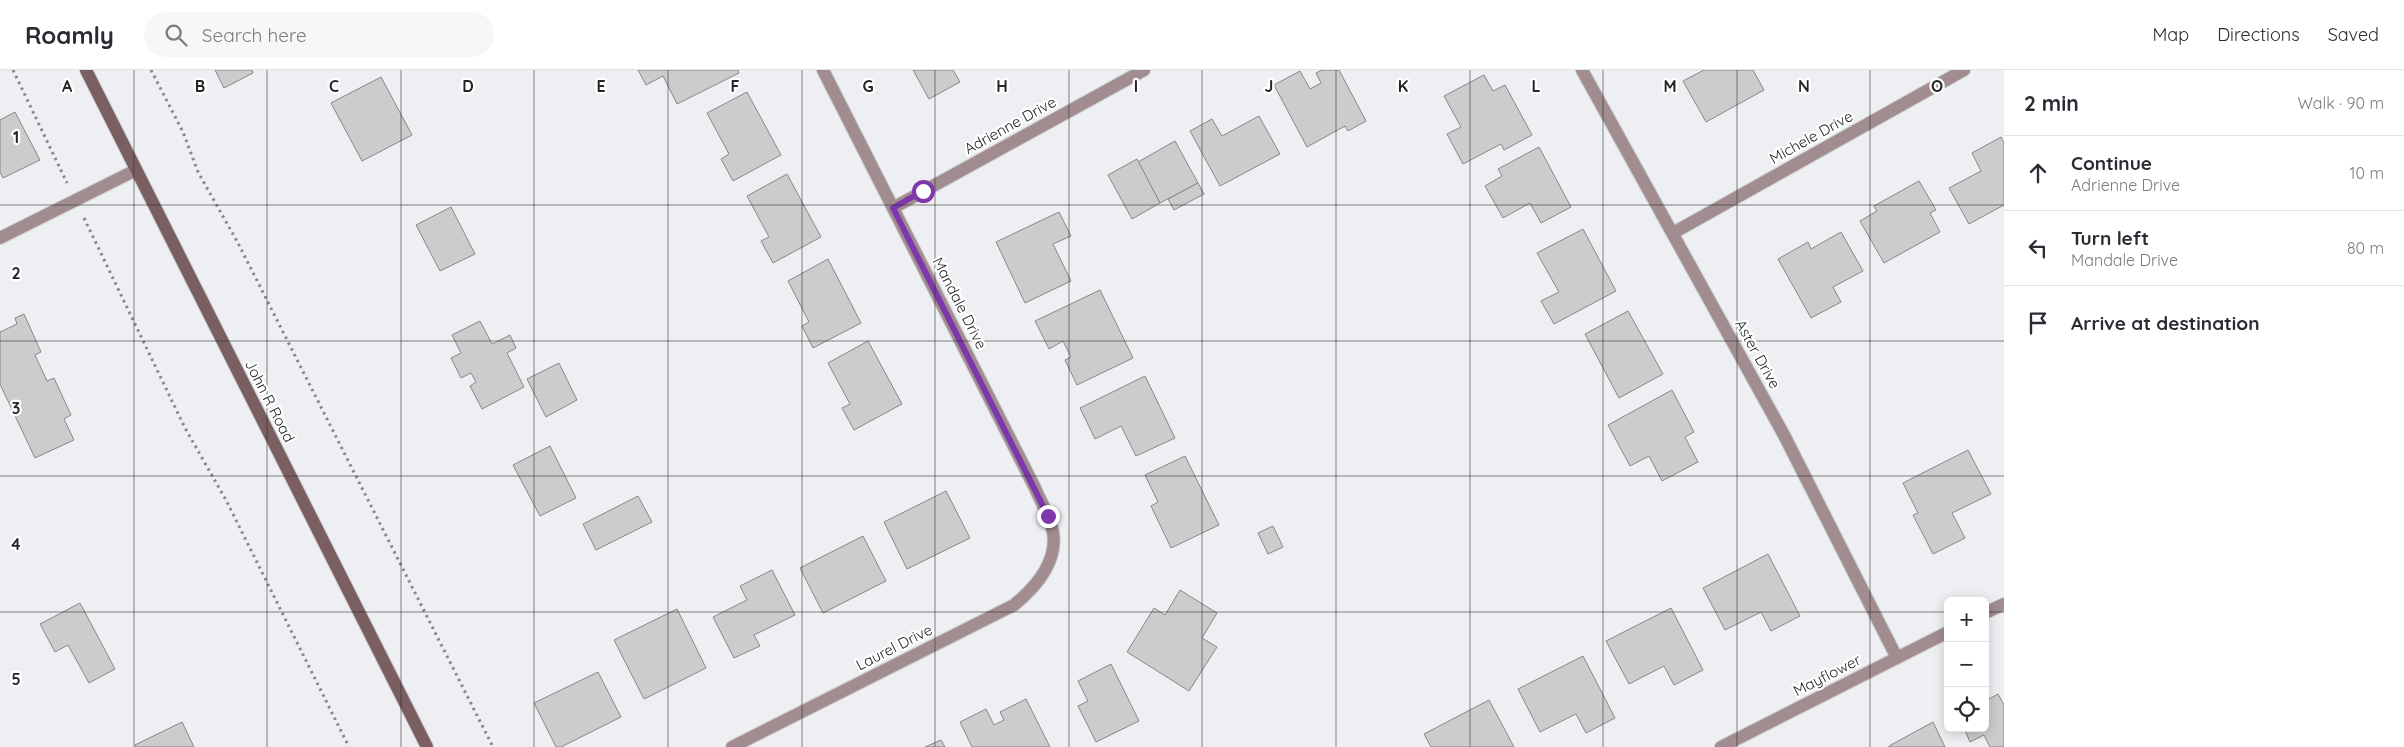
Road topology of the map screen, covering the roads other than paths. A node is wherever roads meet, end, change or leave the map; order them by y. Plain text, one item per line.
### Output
1 (86, 70) edge
2 (822, 70) edge
3 (1144, 70) edge
4 (1582, 70) edge
5 (1964, 70) edge
6 (136, 170) junction
7 (893, 208) junction
8 (1673, 233) junction
9 (0, 238) edge
10 (1051, 555) joint
11 (2004, 604) edge
12 (1989, 611) edge
13 (1944, 634) edge
14 (1897, 658) junction
15 (427, 747) edge
16 (732, 747) edge
17 (1721, 747) edge

1 - 6 main road, John R Road
2 - 7 street, Mandale Drive
3 - 7 street, Adrienne Drive
4 - 8 street, Aster Drive
5 - 8 street, Michele Drive
6 - 9 street
6 - 15 main road, John R Road
7 - 10 street, Mandale Drive
8 - 14 street, Aster Drive
10 - 16 street, Laurel Drive
11 - 12 street
13 - 14 street, Mayflower
14 - 17 street, Mayflower

